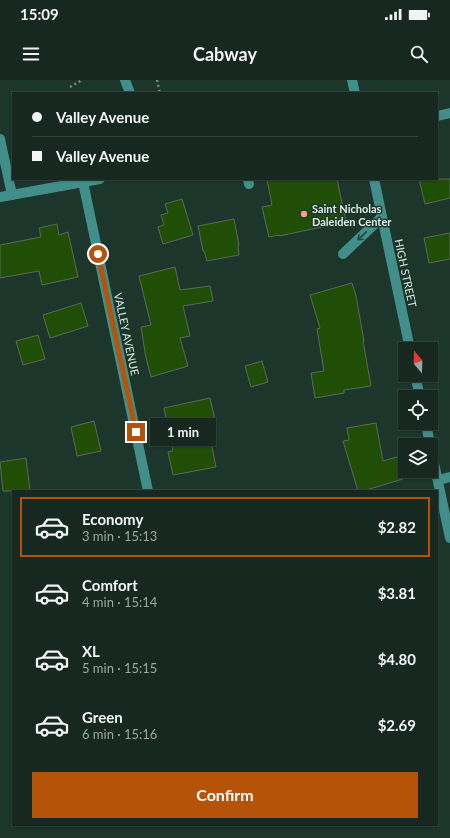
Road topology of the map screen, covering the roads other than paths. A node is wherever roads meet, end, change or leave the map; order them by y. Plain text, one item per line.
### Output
1 (125, 80) edge
2 (352, 80) edge
3 (130, 92) edge
4 (355, 92) edge
5 (450, 113) edge
6 (438, 116) edge
7 (0, 139) edge
8 (94, 180) edge
9 (374, 180) edge
10 (83, 182) junction
11 (12, 195) junction
12 (0, 197) edge
13 (382, 217) junction
14 (343, 254) dead end
15 (409, 342) edge
16 (450, 477) edge
17 (438, 480) joint
18 (148, 490) edge
19 (450, 538) edge

1 - 3 street
2 - 4 street
5 - 6 street
7 - 11 street
8 - 10 street
9 - 13 street, HIGH STREET
10 - 11 street
10 - 18 street, VALLEY AVENUE
11 - 12 street
13 -> 14 street
13 - 15 street, HIGH STREET
16 - 17 street
17 - 19 street

